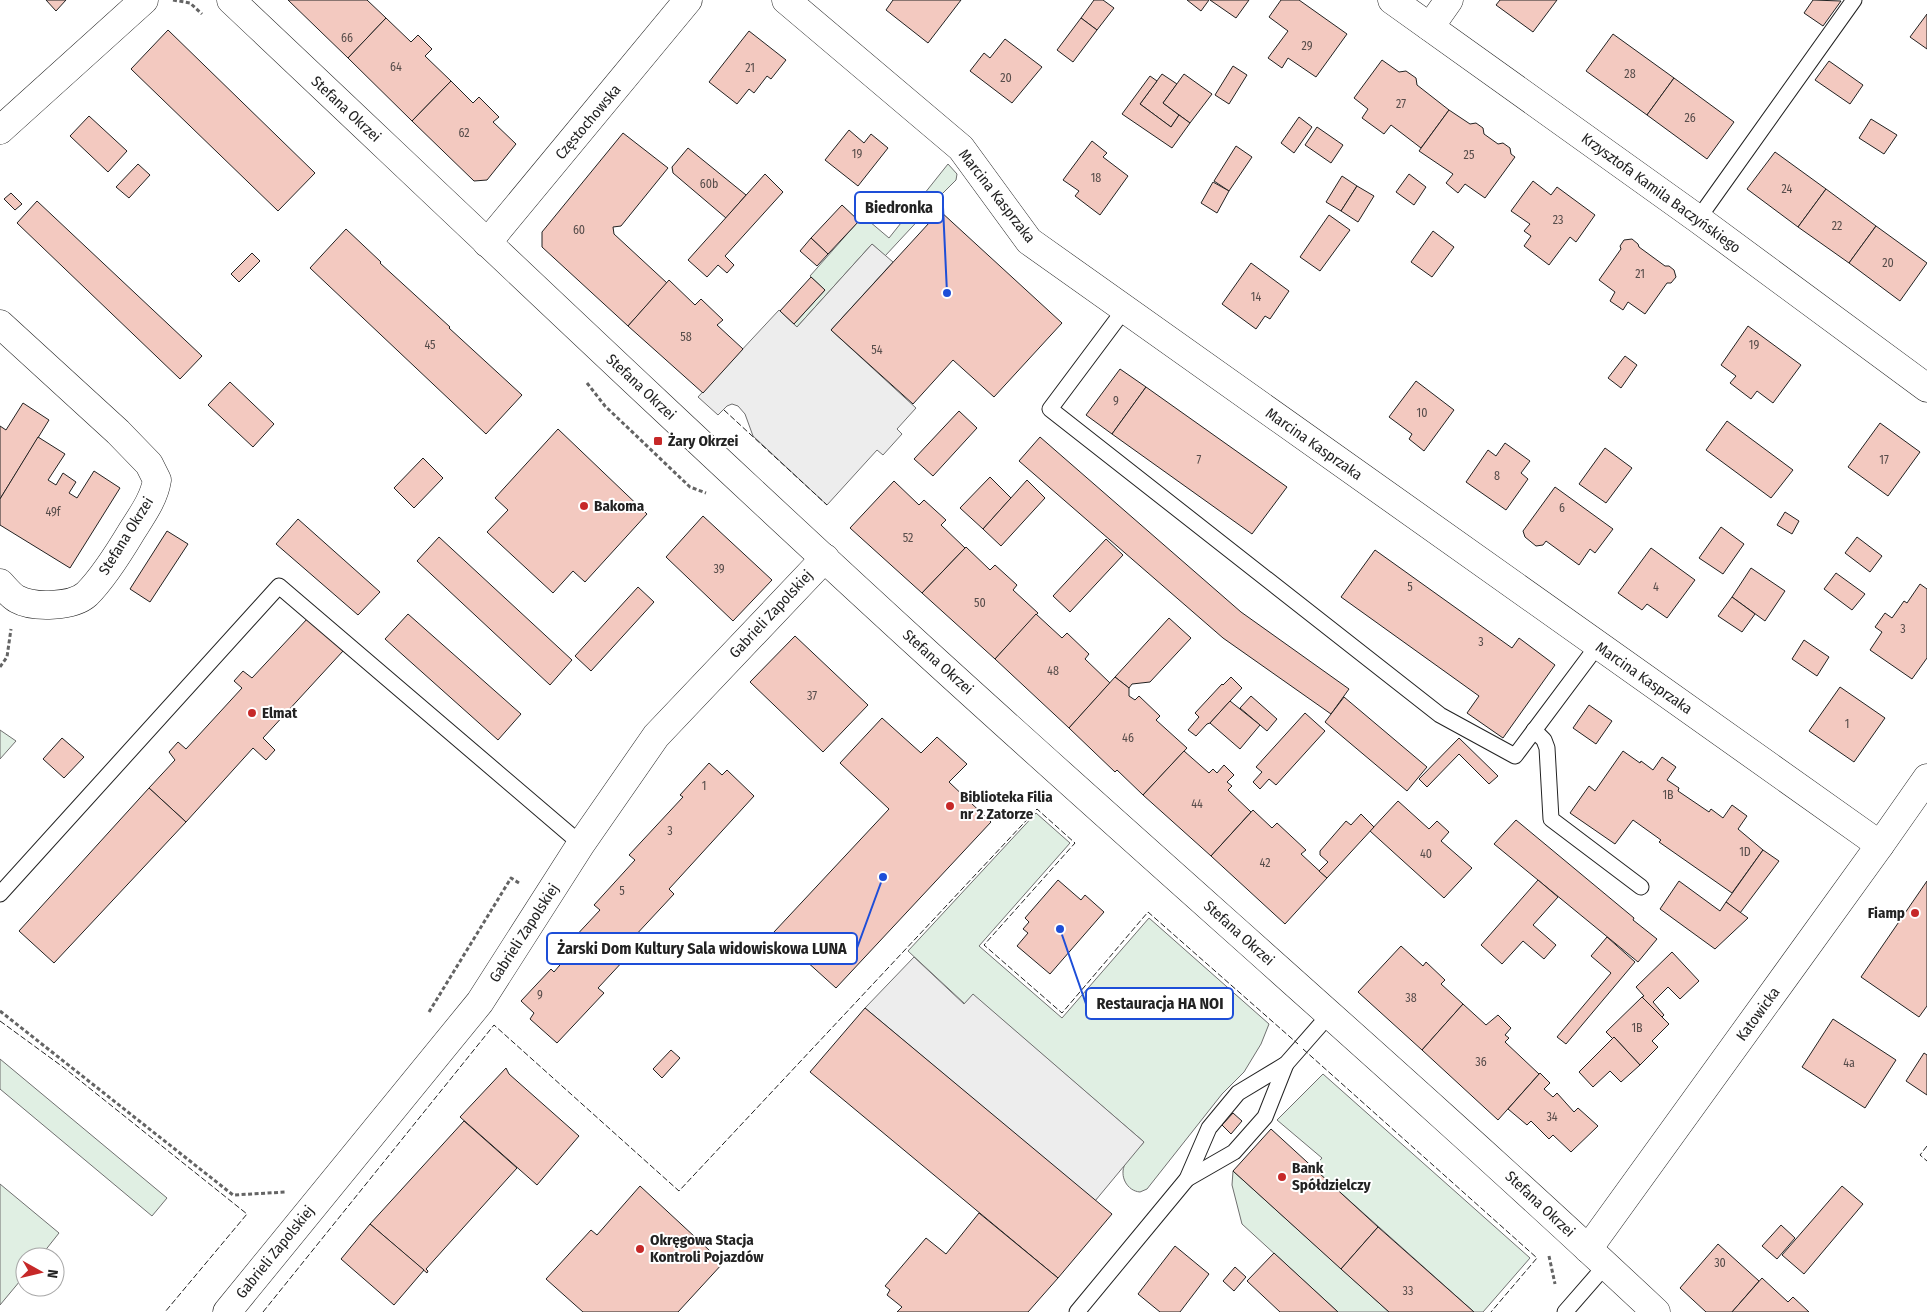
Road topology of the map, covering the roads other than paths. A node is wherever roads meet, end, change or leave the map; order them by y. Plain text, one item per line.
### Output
1 (144, 0) edge
2 (231, 0) edge
3 (688, 0) edge
4 (786, 0) edge
5 (1392, 0) edge
6 (1449, 0) edge
7 (1854, 0) edge
8 (1430, 27) junction
9 (0, 130) edge
10 (1698, 219) junction
11 (487, 243) junction
12 (1124, 310) junction
13 (0, 324) edge
14 (1927, 388) edge
15 (824, 558) junction
16 (8, 591) edge
17 (1598, 645) junction
18 (1534, 730) junction
19 (1927, 778) edge
20 (581, 844) junction
21 (1880, 845) junction
22 (1641, 887) dead end
23 (0, 894) edge
24 (1329, 1015) junction
25 (1286, 1064) junction
26 (1187, 1179) junction
27 (1597, 1257) junction
28 (226, 1312) edge
29 (1077, 1312) edge
30 (1565, 1312) edge
31 (1656, 1312) edge

1 - 9 street
2 - 11 street, Stefana Okrzei
3 - 11 street, Częstochowska
4 - 12 street, Marcina Kasprzaka
5 - 8 street, Krzysztofa Kamila Baczyńskiego
6 - 8 street
7 - 10 lane
8 - 10 street, Krzysztofa Kamila Baczyńskiego
10 - 14 street, Krzysztofa Kamila Baczyńskiego
11 - 15 street, Stefana Okrzei
12 - 17 street, Marcina Kasprzaka
12 - 18 lane
13 - 16 street, Stefana Okrzei
15 - 20 street, Gabrieli Zapolskiej
15 - 24 street, Stefana Okrzei
17 - 18 lane
17 - 21 street, Marcina Kasprzaka
18 - 22 lane
19 - 21 street, Katowicka
20 - 23 lane
20 - 28 street, Gabrieli Zapolskiej
21 - 27 street, Katowicka
24 - 25 lane
24 - 27 street, Stefana Okrzei
25 - 26 lane
25 - 26 lane
26 - 29 lane
27 - 30 lane, Katowicka
27 - 31 street, Stefana Okrzei

